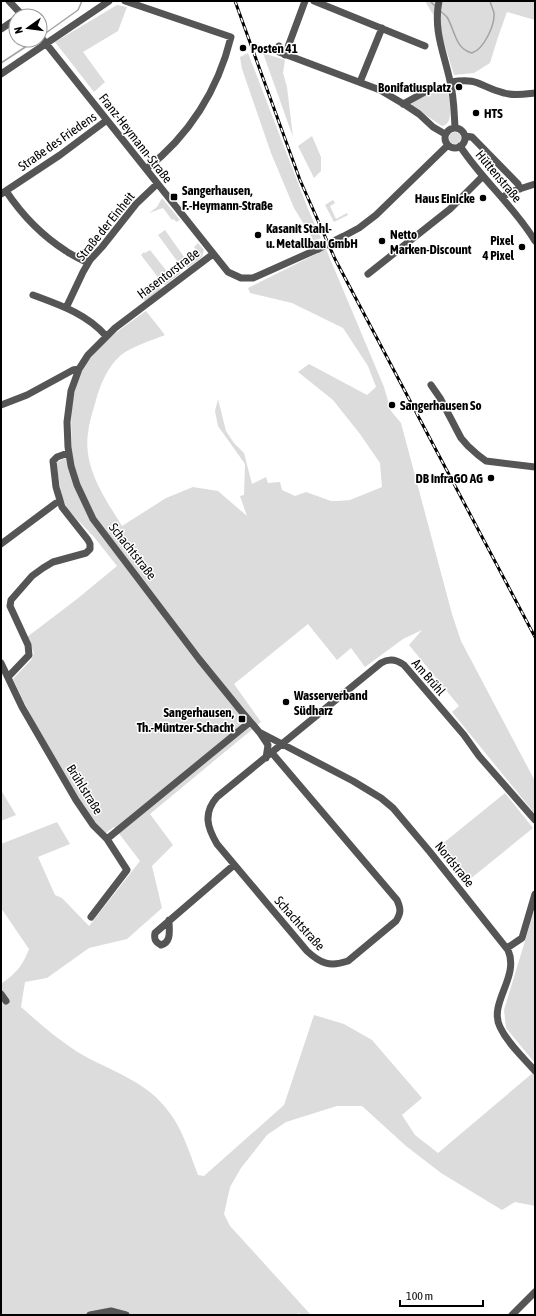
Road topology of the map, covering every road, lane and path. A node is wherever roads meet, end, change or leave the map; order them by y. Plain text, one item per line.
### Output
1 (109, 1) edge
2 (126, 1) edge
3 (305, 1) edge
4 (314, 1) edge
5 (439, 3) edge
6 (382, 28) junction
7 (48, 36) edge
8 (48, 45) edge
9 (279, 46) dead end
10 (425, 46) dead end
11 (32, 48) edge
12 (285, 54) junction
13 (1, 74) edge
14 (360, 82) junction
15 (450, 82) junction
16 (434, 87) dead end
17 (535, 93) edge
18 (403, 104) junction
19 (107, 120) junction
20 (455, 127) junction
21 (445, 134) junction
22 (465, 136) junction
23 (448, 145) junction
24 (460, 146) junction
25 (146, 170) junction
26 (483, 176) junction
27 (157, 184) junction
28 (535, 184) edge
29 (520, 189) junction
30 (3, 193) edge
31 (503, 197) junction
32 (535, 241) edge
33 (213, 254) junction
34 (88, 264) junction
35 (368, 274) dead end
36 (33, 295) dead end
37 (66, 308) junction
38 (106, 336) junction
39 (79, 369) junction
40 (431, 385) dead end
41 (1, 404) edge
42 (68, 453) junction
43 (535, 467) edge
44 (59, 502) junction
45 (1, 544) edge
46 (1, 663) edge
47 (8, 677) junction
48 (250, 722) junction
49 (260, 733) junction
50 (283, 744) junction
51 (272, 753) junction
52 (266, 758) junction
53 (535, 820) edge
54 (107, 839) junction
55 (234, 865) junction
56 (535, 894) edge
57 (91, 917) dead end
58 (170, 920) dead end
59 (507, 948) junction
60 (1, 994) edge
61 (6, 1001) dead end
62 (535, 1071) edge
63 (535, 1292) edge
64 (90, 1315) edge
65 (126, 1315) edge
66 (512, 1315) edge

1 - 7 street
2 - 25 street
3 - 12 street
4 - 6 street
5 - 15 street
6 - 10 street
6 - 14 street
8 - 19 street, Franz-Heymann-Straße
9 - 12 street
11 - 13 street
12 - 14 street
14 - 18 street
15 - 17 street
15 - 20 street
16 - 18 street
18 - 21 street
19 - 25 street, Franz-Heymann-Straße
19 - 30 street, Straße des Friedens
20 - 21 street
20 - 22 street
21 - 23 street
22 - 24 street, Hüttenstraße
22 - 29 street
23 - 24 street, Hüttenstraße
23 - 33 street, Hasentorstraße, bridge
24 - 26 street, Hüttenstraße
25 - 27 street, Franz-Heymann-Straße
26 - 31 street, Hüttenstraße
26 - 35 street
27 - 33 street, Franz-Heymann-Straße
27 - 34 street, Straße der Einheit
28 - 29 street
29 - 31 street
30 - 34 street
31 - 32 street, Hüttenstraße
33 - 38 street, Hasentorstraße
34 - 37 street, Straße der Einheit
36 - 37 street
37 - 38 street
38 - 39 street, Hasentorstraße
39 - 41 street
39 - 42 street, Schachtstraße
40 - 43 street
42 - 44 street
42 - 48 street, Schachtstraße
44 - 45 street
44 - 47 street
46 - 47 street, Brühlstraße
47 - 54 street, Brühlstraße
48 - 49 street, Schachtstraße
48 - 54 street
49 - 50 street, Nordstraße
49 - 52 street, Schachtstraße
50 - 51 street, Schachtstraße
50 - 53 street, Am Brühl
50 - 59 street, Nordstraße
51 - 52 street, Schachtstraße
51 - 55 street, Schachtstraße
52 - 55 street, Schachtstraße
54 - 57 street, Brühlstraße
55 - 58 street
56 - 59 street
59 - 62 street, Nordstraße
60 - 61 street
63 - 66 street
64 - 65 street

